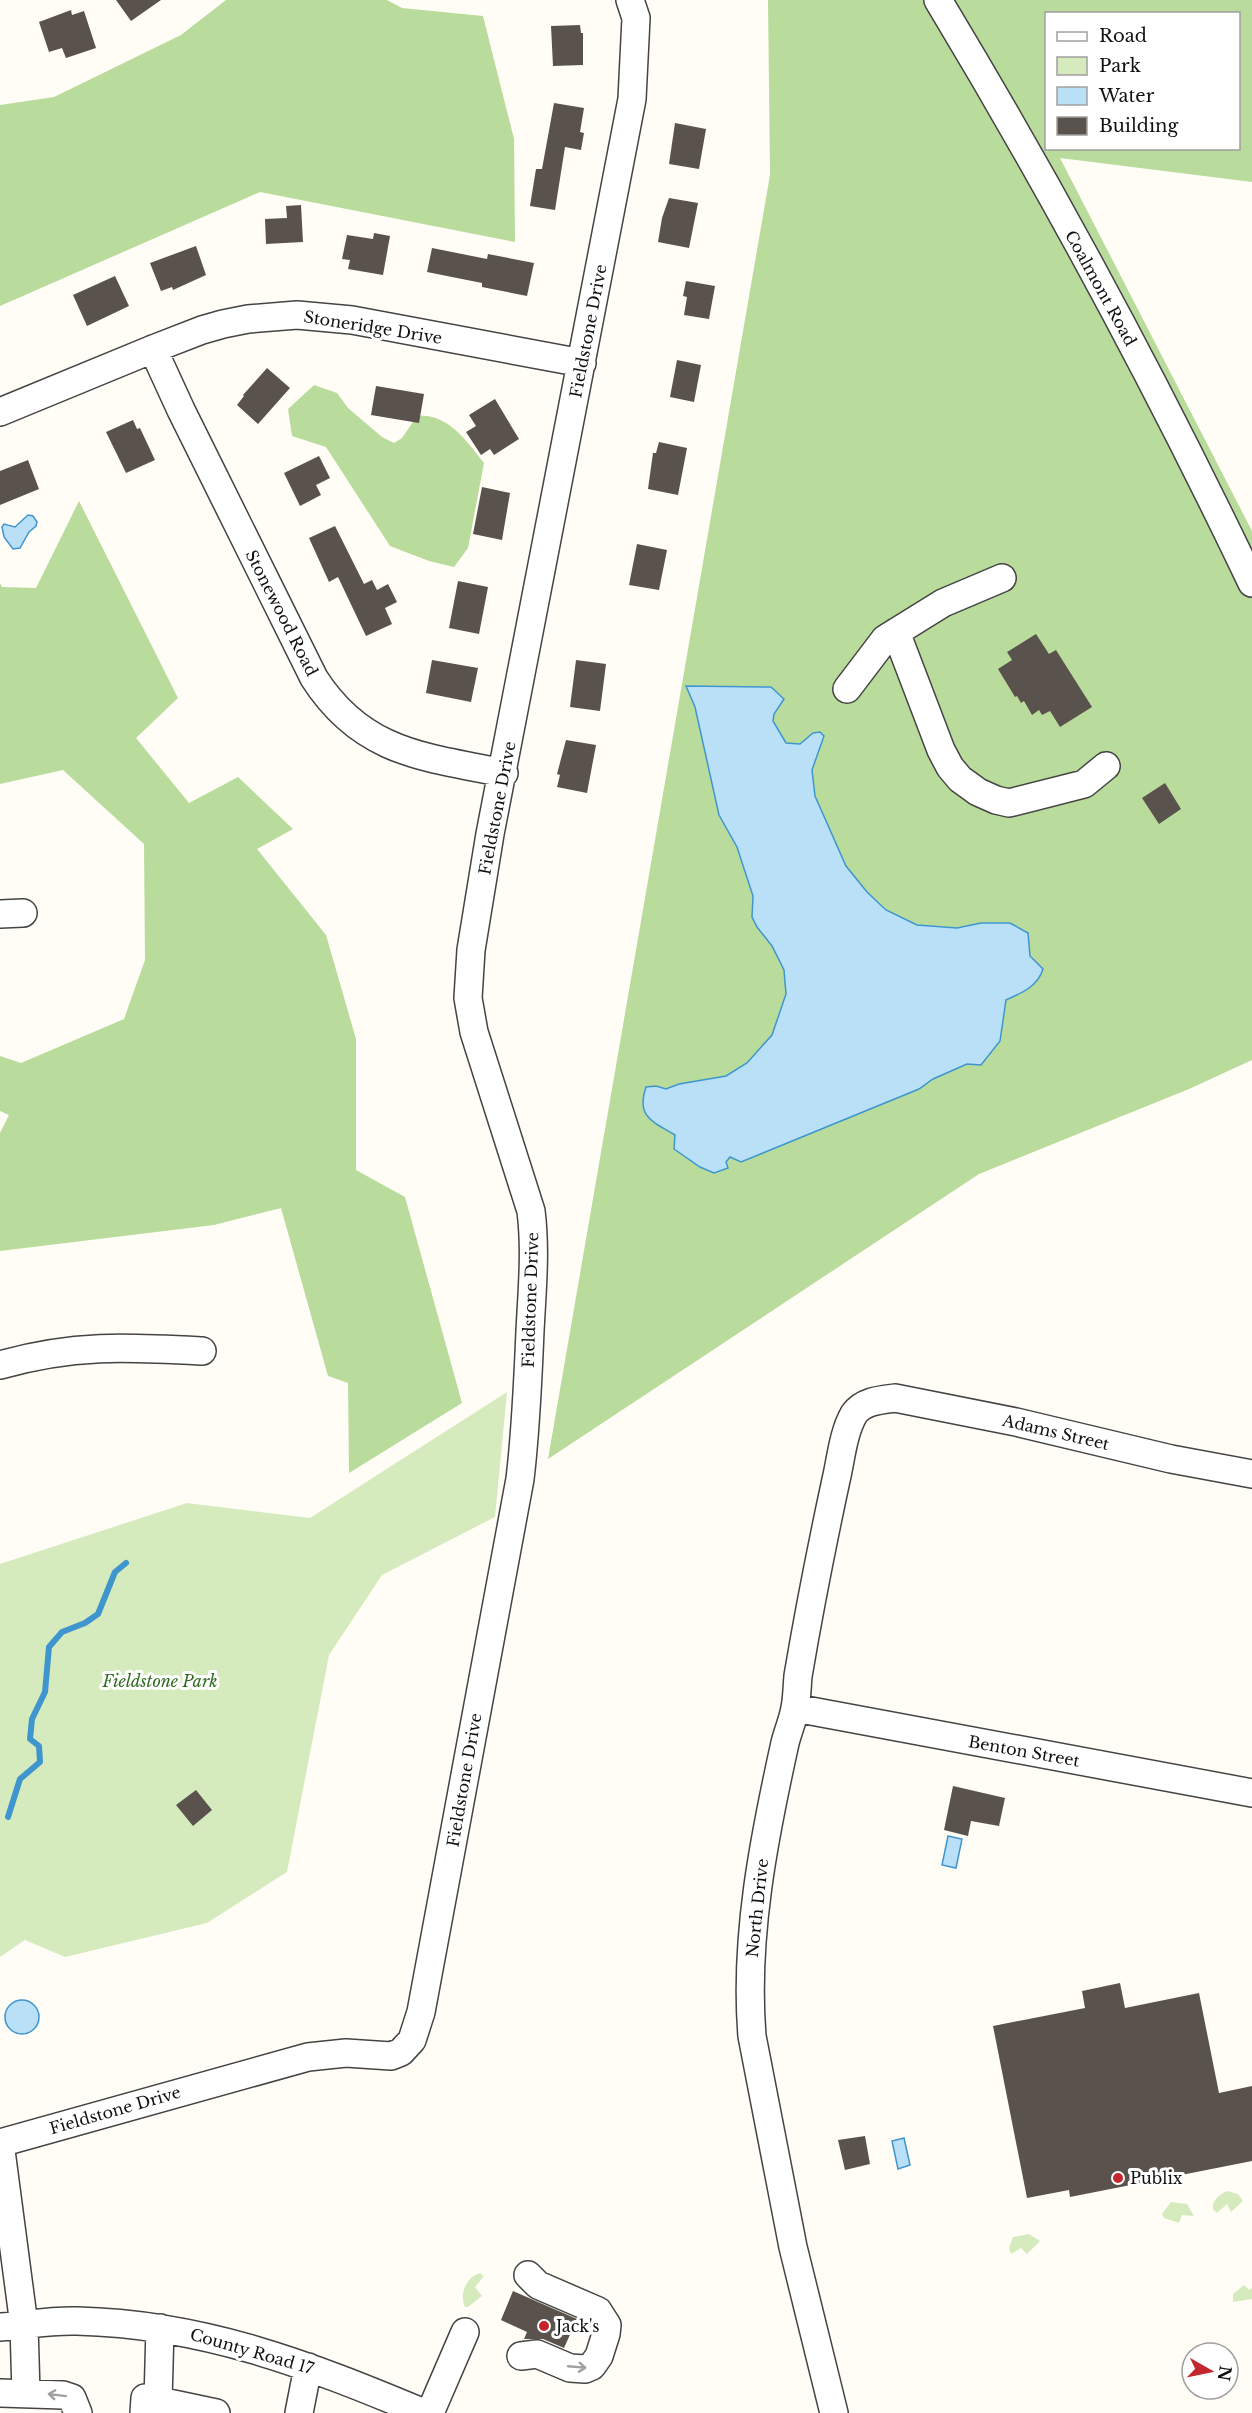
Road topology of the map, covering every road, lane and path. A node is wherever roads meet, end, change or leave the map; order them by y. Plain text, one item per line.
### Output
1 (630, 0) edge
2 (938, 0) edge
3 (153, 349) junction
4 (582, 363) junction
5 (0, 412) edge
6 (1002, 578) dead end
7 (1252, 583) edge
8 (896, 632) junction
9 (847, 689) dead end
10 (1106, 766) dead end
11 (504, 772) junction
12 (202, 1351) dead end
13 (0, 1365) edge
14 (861, 1407) joint
15 (1252, 1474) edge
16 (795, 1708) junction
17 (1252, 1793) edge
18 (0, 2143) edge
19 (528, 2275) dead end
20 (12, 2326) edge
21 (160, 2328) junction
22 (465, 2332) dead end
23 (521, 2356) dead end
24 (308, 2367) junction
25 (13, 2393) edge
26 (151, 2407) edge
27 (78, 2413) edge
28 (216, 2413) edge
29 (299, 2413) edge
30 (424, 2413) edge
31 (430, 2413) edge
32 (834, 2413) edge

1 - 4 street, Fieldstone Drive
2 - 7 street, Coalmont Road
3 - 4 street, Stoneridge Drive
3 - 5 street, Stoneridge Drive
3 - 11 street, Stonewood Road
4 - 11 street, Fieldstone Drive
6 - 8 street
8 - 9 street
8 - 10 street
11 - 18 street, Fieldstone Drive
12 - 13 street
14 - 15 street, Adams Street
14 - 16 street, North Drive
16 - 17 street, Benton Street
16 - 32 street, North Drive
18 - 20 street, Fieldstone Drive
23 -> 19 street
20 - 21 street, County Road 17
20 - 25 street, Fieldstone Drive
21 - 24 street, County Road 17
21 - 26 street
22 - 31 street
24 - 29 street
24 - 30 street, County Road 17
27 -> 25 street
26 - 28 street

